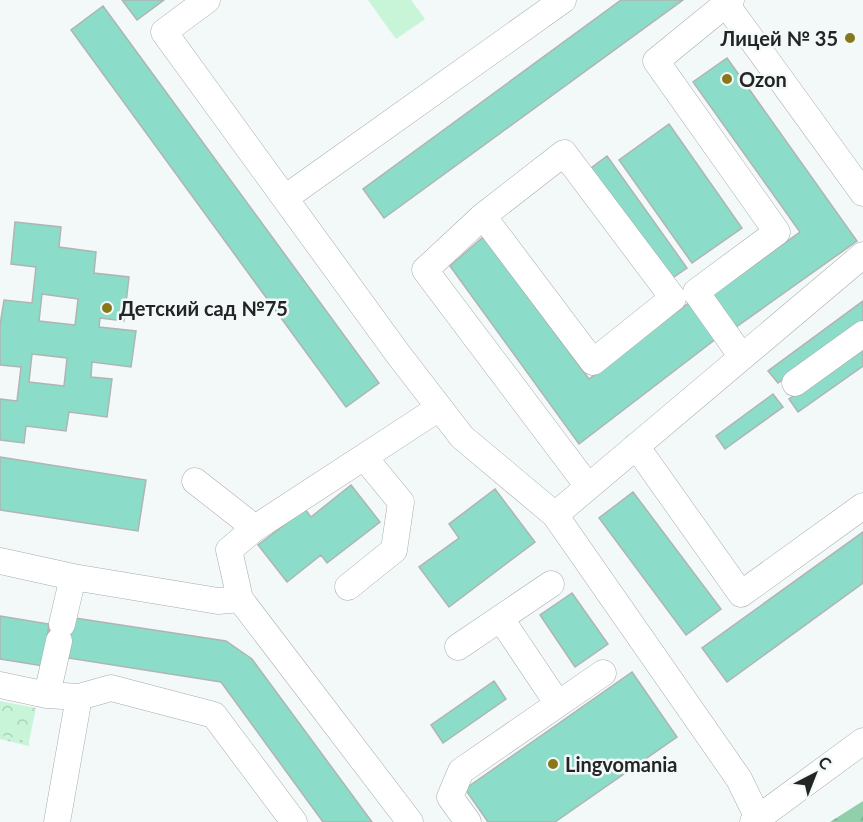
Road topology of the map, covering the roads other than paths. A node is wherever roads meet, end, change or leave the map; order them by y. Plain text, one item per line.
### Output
1 (207, 0) edge
2 (563, 0) edge
3 (729, 2) edge
4 (863, 194) edge
5 (285, 198) junction
6 (483, 216) junction
7 (863, 255) edge
8 (863, 334) edge
9 (742, 357) junction
10 (795, 383) dead end
11 (439, 408) junction
12 (636, 446) junction
13 (364, 457) junction
14 (195, 481) dead end
15 (587, 486) junction
16 (863, 506) edge
17 (555, 515) junction
18 (255, 528) junction
19 (0, 561) edge
20 (73, 577) junction
21 (551, 584) dead end
22 (348, 587) dead end
23 (240, 599) junction
24 (501, 619) junction
25 (458, 647) dead end
26 (603, 673) dead end
27 (0, 685) edge
28 (47, 695) junction
29 (79, 697) junction
30 (558, 704) junction
31 (863, 741) edge
32 (757, 821) edge
33 (57, 822) edge
34 (294, 822) edge
35 (410, 822) edge
36 (468, 822) edge

1 - 5 street
2 - 5 street
3 - 4 street
3 - 9 street
5 - 11 street
6 - 6 street
6 - 15 street
7 - 9 street
8 - 10 street
9 - 12 street
11 - 13 street
11 - 17 street
12 - 15 street
12 - 16 street
13 - 18 street
13 - 22 street
14 - 18 street
15 - 17 street
17 - 32 street
18 - 23 street
19 - 20 street
20 - 23 street
20 - 28 street
21 - 24 street
23 - 35 street
24 - 25 street
24 - 30 street
26 - 30 street
27 - 28 street
28 - 29 street
29 - 33 street
29 - 34 street
30 - 36 street
31 - 32 street

